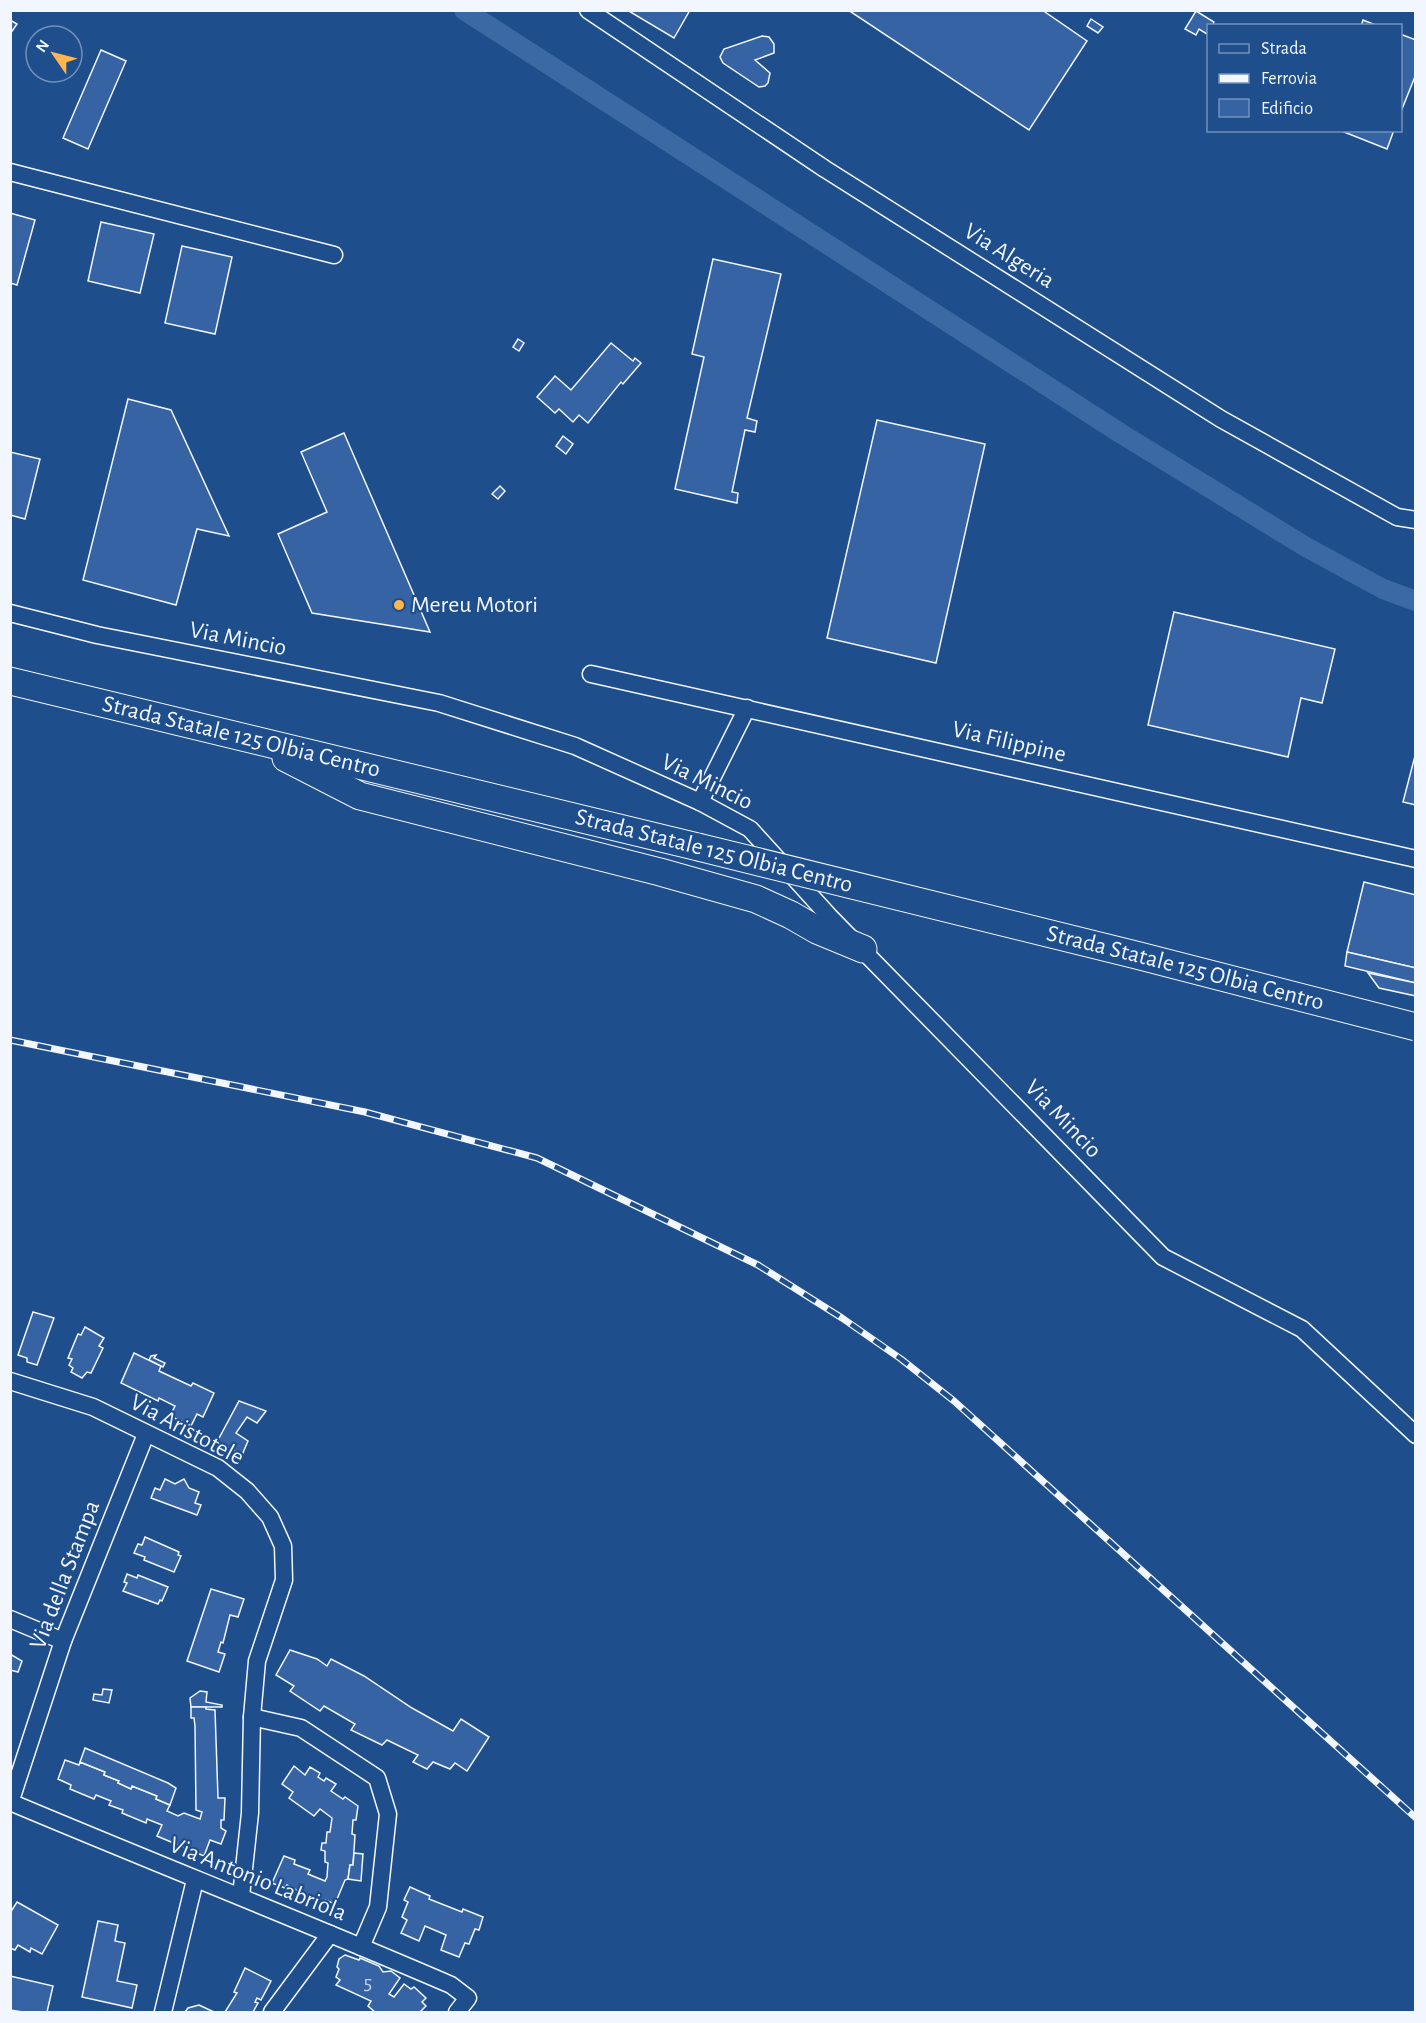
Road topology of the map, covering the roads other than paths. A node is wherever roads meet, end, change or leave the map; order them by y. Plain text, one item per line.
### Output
1 (588, 10) edge
2 (10, 172) edge
3 (334, 255) dead end
4 (1416, 520) edge
5 (10, 613) edge
6 (591, 674) dead end
7 (10, 681) edge
8 (747, 708) junction
9 (244, 738) junction
10 (700, 802) junction
11 (1416, 859) edge
12 (863, 949) junction
13 (1416, 1027) edge
14 (10, 1381) edge
15 (146, 1434) junction
16 (1416, 1435) edge
17 (10, 1620) edge
18 (63, 1641) junction
19 (252, 1717) junction
20 (11, 1803) edge
21 (195, 1880) junction
22 (241, 1896) junction
23 (330, 1934) junction
24 (361, 1947) junction
25 (163, 2013) edge
26 (272, 2013) edge
27 (457, 2013) edge

1 - 4 street, Via Algeria
2 - 3 street
5 - 10 street, Via Mincio
6 - 8 street, Via Filippine
7 - 9 main road, Strada Statale 125 Olbia Centro
8 - 10 street
8 - 11 street, Via Filippine
9 - 12 main road
9 - 13 main road, Strada Statale 125 Olbia Centro, bridge
10 - 12 street, Via Mincio
12 - 16 street, Via Mincio
14 - 15 street, Via Aristotele
15 - 18 street, Via della Stampa
15 - 19 street, Via Aristotele
17 - 18 street
18 - 20 street, Via della Stampa
19 - 22 street, Via Aristotele
19 - 24 street
20 - 21 street, Via Antonio Labriola
21 - 22 street, Via Antonio Labriola
21 - 25 street
22 - 23 street, Via Antonio Labriola
23 - 24 street, Via Antonio Labriola
23 - 26 street
24 - 27 street, Via Antonio Labriola

